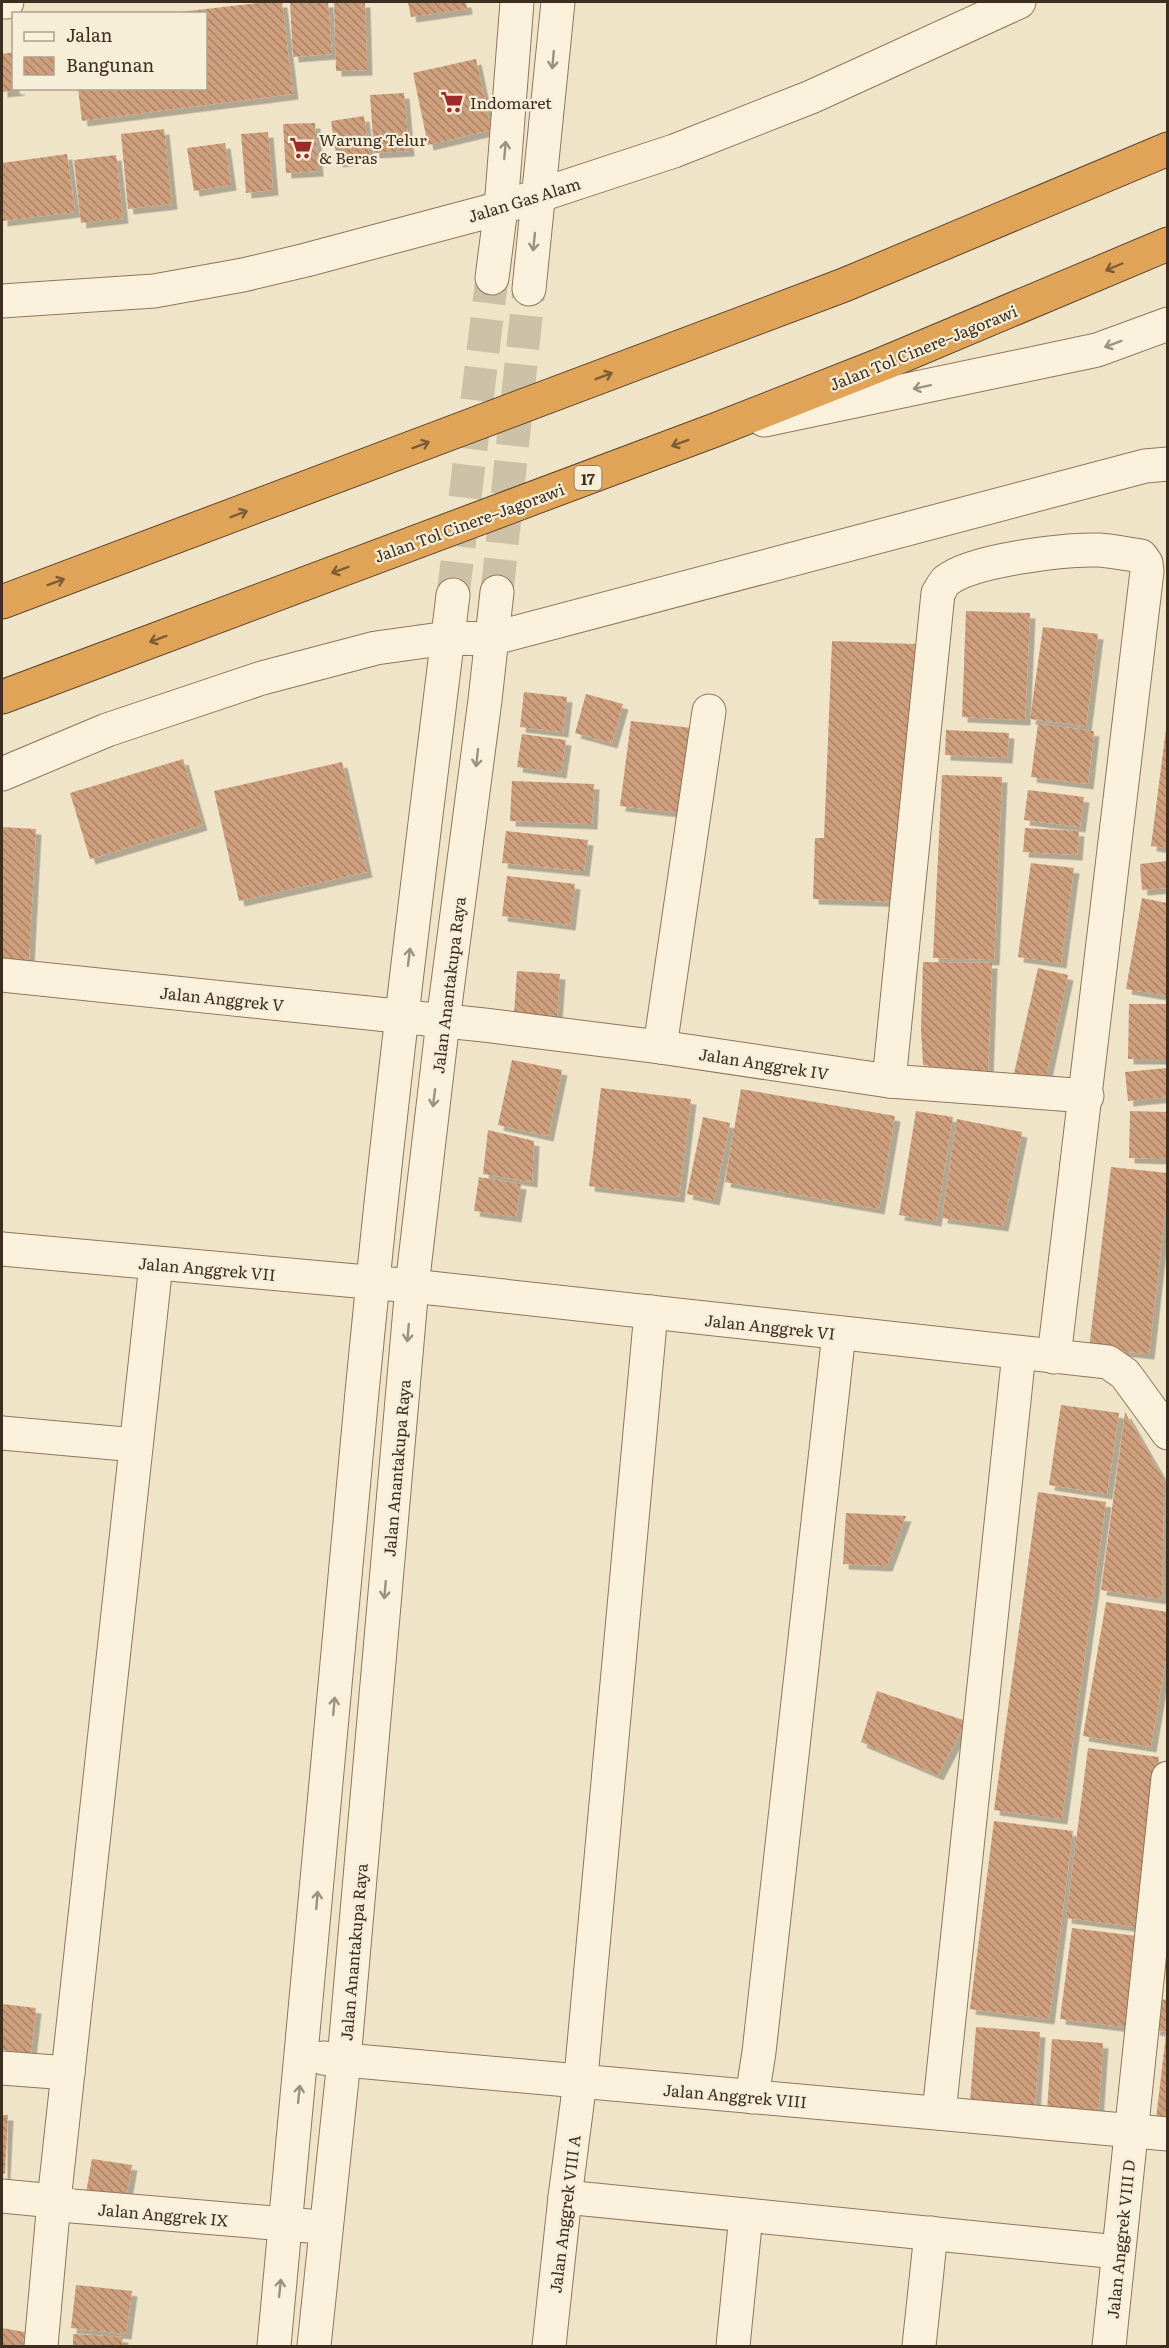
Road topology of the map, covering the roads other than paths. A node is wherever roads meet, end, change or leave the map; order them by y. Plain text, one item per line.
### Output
1 (2, 2) edge
2 (7, 2) edge
3 (517, 2) edge
4 (558, 2) edge
5 (1019, 2) edge
6 (1167, 149) edge
7 (540, 195) junction
8 (501, 208) junction
9 (1167, 244) edge
10 (492, 278) tunnel mouth
11 (529, 289) tunnel mouth
12 (2, 301) edge
13 (1167, 324) edge
14 (715, 430) junction
15 (1167, 464) edge
16 (497, 592) tunnel mouth
17 (453, 596) tunnel mouth
18 (2, 602) edge
19 (448, 639) junction
20 (491, 639) junction
21 (2, 697) edge
22 (709, 711) dead end
23 (2, 774) edge
24 (2, 975) edge
25 (401, 1015) junction
26 (442, 1021) junction
27 (660, 1047) junction
28 (888, 1081) junction
29 (1086, 1096) junction
30 (2, 1249) edge
31 (156, 1264) junction
32 (373, 1282) junction
33 (412, 1286) junction
34 (651, 1312) junction
35 (839, 1333) junction
36 (1019, 1353) junction
37 (1054, 1357) junction
38 (2, 1433) edge
39 (1167, 1434) edge
40 (136, 1445) junction
41 (1167, 1778) edge
42 (303, 2056) junction
43 (344, 2060) junction
44 (2, 2068) edge
45 (68, 2073) junction
46 (580, 2081) junction
47 (752, 2097) junction
48 (939, 2113) junction
49 (1130, 2131) junction
50 (1167, 2134) edge
51 (2, 2196) edge
52 (565, 2197) junction
53 (54, 2201) junction
54 (746, 2215) junction
55 (286, 2224) junction
56 (326, 2228) junction
57 (931, 2233) junction
58 (1118, 2252) junction
59 (41, 2346) edge
60 (274, 2346) edge
61 (314, 2346) edge
62 (549, 2346) edge
63 (734, 2346) edge
64 (919, 2346) edge
65 (1109, 2346) edge

1 - 2 street
8 -> 3 street
4 -> 7 street
5 - 7 street, Jalan Gas Alam
18 -> 6 highway
7 - 8 street, Jalan Gas Alam
7 -> 11 street
8 - 10 street
8 - 12 street, Jalan Gas Alam
9 -> 14 highway, Jalan Tol Cinere–Jagorawi / 17
13 -> 14 street
14 -> 21 highway, Jalan Tol Cinere–Jagorawi / 17
15 - 20 street
16 - 20 street, Jalan Anantakupa Raya
17 - 19 street
19 - 20 street
19 - 23 street
25 -> 19 street
20 -> 26 street, Jalan Anantakupa Raya
22 - 27 street
24 - 25 street, Jalan Anggrek V
25 - 26 street, Jalan Anggrek V
25 - 32 street
26 - 27 street, Jalan Anggrek IV
26 -> 33 street, Jalan Anantakupa Raya
27 - 28 street, Jalan Anggrek IV
28 - 29 street, Jalan Anggrek IV
28 - 29 street
29 - 37 street
30 - 31 street, Jalan Anggrek VII
31 - 32 street, Jalan Anggrek VII
31 - 40 street
32 - 33 street, Jalan Anggrek VII
42 -> 32 street
33 - 34 street, Jalan Anggrek VI
33 -> 43 street, Jalan Anantakupa Raya
34 - 35 street, Jalan Anggrek VI
34 - 46 street, Jalan Anggrek VIII A
35 - 36 street, Jalan Anggrek VI
35 - 47 street
36 - 37 street, Jalan Anggrek VI
36 - 48 street
37 - 39 street, Jalan Anggrek VI
38 - 40 street
40 - 45 street
41 - 49 street, Jalan Anggrek VIII D
42 - 43 street, Jalan Anggrek VIII
55 -> 42 street
43 - 46 street, Jalan Anggrek VIII
43 - 56 street, Jalan Anantakupa Raya
44 - 45 street
45 - 53 street
46 - 47 street, Jalan Anggrek VIII
46 - 52 street, Jalan Anggrek VIII A
47 - 48 street, Jalan Anggrek VIII
48 - 49 street, Jalan Anggrek VIII
49 - 50 street, Jalan Anggrek VIII
49 - 58 street, Jalan Anggrek VIII D
51 - 53 street, Jalan Anggrek IX
52 - 54 street
52 - 62 street, Jalan Anggrek VIII A
53 - 55 street, Jalan Anggrek IX
53 - 59 street
54 - 57 street
54 - 63 street
55 - 56 street, Jalan Anggrek IX
60 -> 55 street
56 - 61 street, Jalan Anantakupa Raya
57 - 58 street
57 - 64 street
58 - 65 street, Jalan Anggrek VIII D

